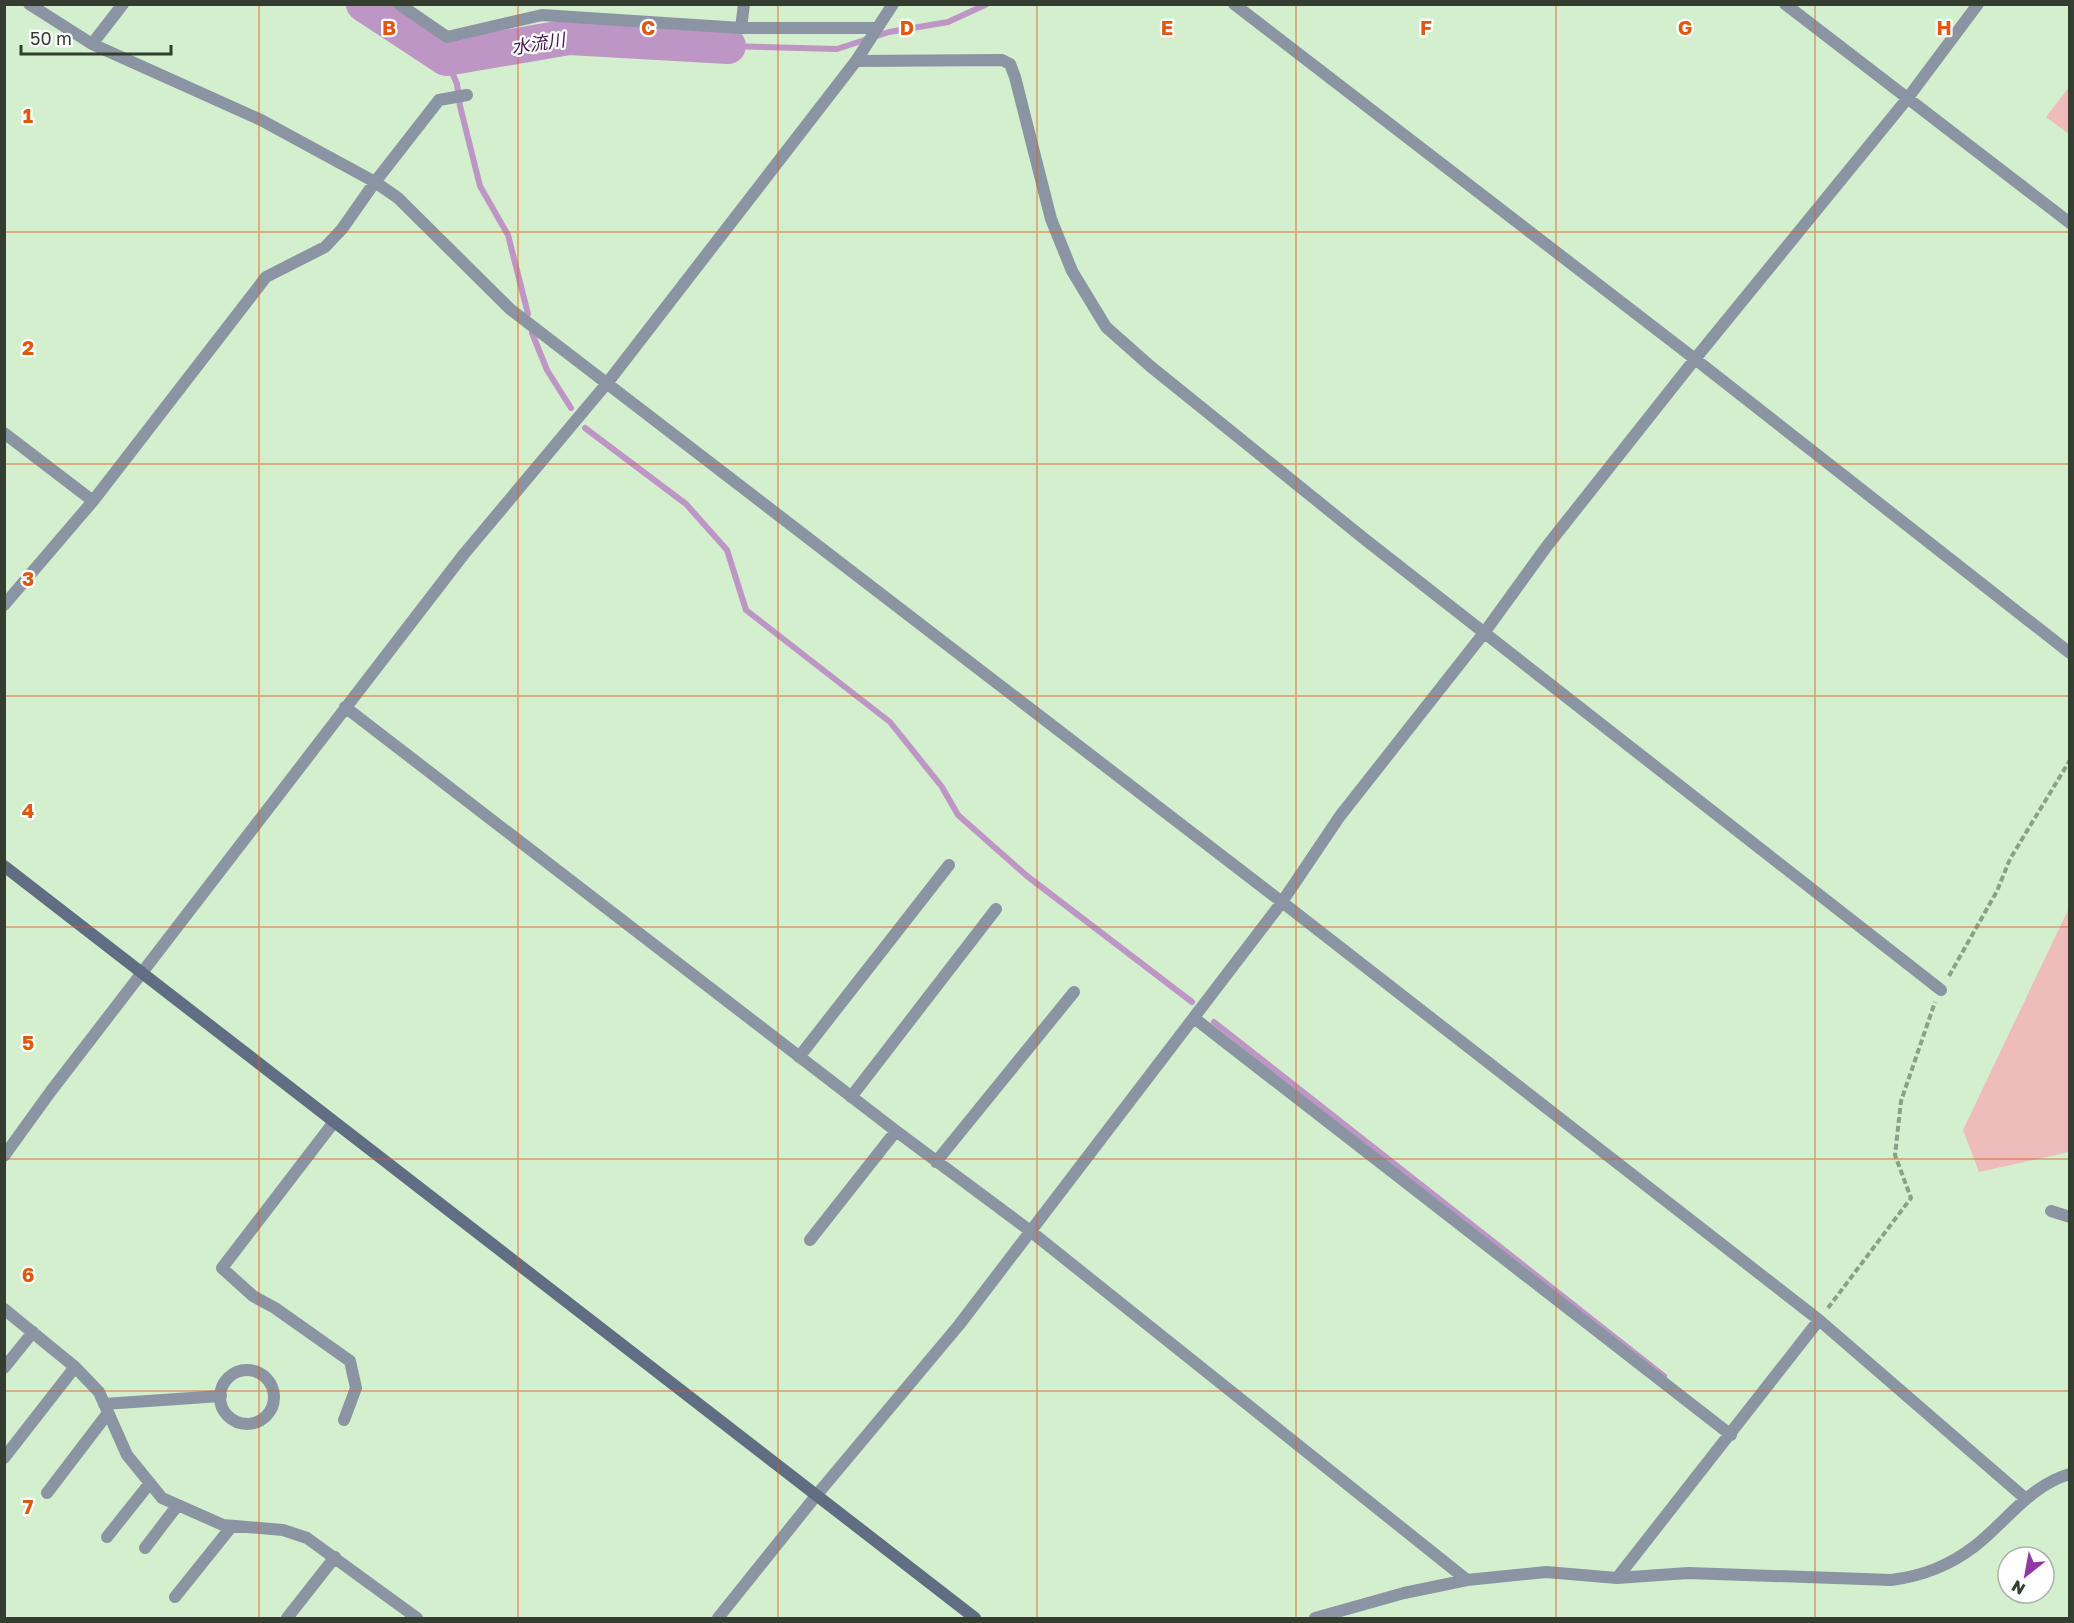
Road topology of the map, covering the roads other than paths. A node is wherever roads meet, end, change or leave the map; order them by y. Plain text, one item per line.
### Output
1 (29, 4) edge
2 (123, 4) edge
3 (399, 4) edge
4 (744, 4) edge
5 (893, 4) edge
6 (1234, 4) edge
7 (1785, 4) edge
8 (1978, 4) edge
9 (741, 28) junction
10 (878, 28) junction
11 (92, 44) junction
12 (856, 61) junction
13 (467, 95) dead end
14 (1907, 99) junction
15 (375, 182) junction
16 (2070, 223) edge
17 (1695, 359) junction
18 (608, 382) junction
19 (4, 433) edge
20 (93, 501) junction
21 (4, 604) edge
22 (1484, 633) junction
23 (2070, 653) edge
24 (345, 707) junction
25 (949, 865) dead end
26 (4, 866) edge
27 (1282, 902) junction
28 (996, 909) dead end
29 (143, 975) junction
30 (1941, 990) road end
31 (1074, 993) dead end
32 (1194, 1018) junction
33 (799, 1057) junction
34 (851, 1097) junction
35 (334, 1122) junction
36 (896, 1131) junction
37 (4, 1156) edge
38 (936, 1162) junction
39 (2051, 1211) dead end
40 (2070, 1217) edge
41 (1029, 1230) junction
42 (810, 1240) dead end
43 (5, 1311) edge
44 (1819, 1320) junction
45 (33, 1332) junction
46 (75, 1367) junction
47 (4, 1368) edge
48 (221, 1396) junction
49 (106, 1408) junction
50 (344, 1420) dead end
51 (1731, 1435) junction
52 (4, 1458) edge
53 (2070, 1474) edge
54 (150, 1483) junction
55 (48, 1493) dead end
56 (815, 1497) junction
57 (2026, 1499) junction
58 (177, 1506) junction
59 (232, 1526) junction
60 (107, 1537) dead end
61 (145, 1548) dead end
62 (335, 1557) junction
63 (1617, 1578) junction
64 (1467, 1580) junction
65 (175, 1597) dead end
66 (287, 1618) edge
67 (417, 1618) edge
68 (718, 1618) edge
69 (975, 1618) edge
70 (1315, 1618) edge

1 - 11 street
2 - 11 street
3 - 9 street
4 - 9 street
5 - 10 street
6 - 17 street
7 - 14 street
8 - 14 street
9 - 10 street
10 - 12 street
11 - 15 street
12 - 18 street
12 - 22 street
13 - 15 street
14 - 16 street
14 - 17 street
15 - 18 street
15 - 20 street
17 - 22 street
17 - 23 street
18 - 24 street
18 - 27 street
19 - 20 street
20 - 21 street
22 - 27 street
22 - 30 street
24 - 29 street
24 - 33 street
25 - 33 street
26 - 29 street
27 - 32 street
27 - 44 street
28 - 34 street
29 - 35 street
29 - 37 street
31 - 38 street
32 - 41 street
32 - 51 street
33 - 34 street
34 - 36 street
35 - 50 street
35 - 56 street
36 - 38 street
36 - 42 street
38 - 41 street
39 - 40 street
41 - 56 street
41 - 64 street
43 - 45 street
44 - 51 street
44 - 57 street
45 - 46 street
45 - 47 street
46 - 49 street
46 - 52 street
48 - 48 street
48 - 49 street
49 - 54 street
49 - 55 street
51 - 63 street
53 - 57 street
54 - 58 street
54 - 60 street
56 - 68 street
56 - 69 street
57 - 63 street
58 - 59 street
58 - 61 street
59 - 62 street
59 - 65 street
62 - 66 street
62 - 67 street
63 - 64 street
64 - 70 street

